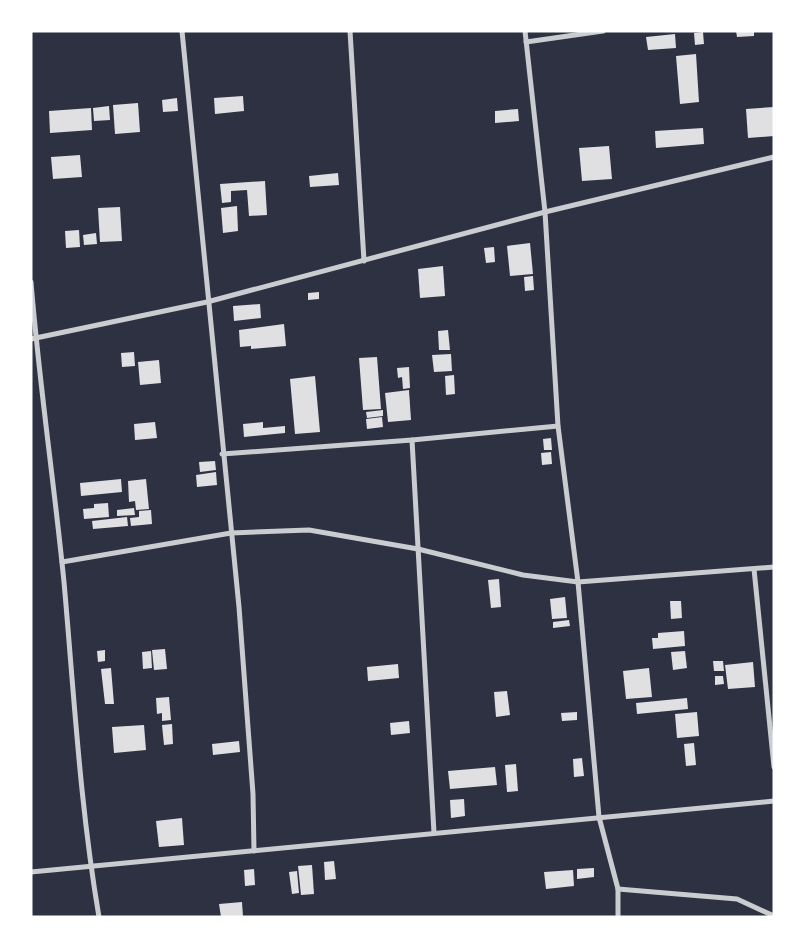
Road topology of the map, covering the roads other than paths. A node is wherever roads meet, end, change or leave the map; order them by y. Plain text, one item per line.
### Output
1 (182, 31) edge
2 (350, 31) edge
3 (525, 31) edge
4 (603, 31) edge
5 (526, 42) junction
6 (774, 156) edge
7 (546, 212) junction
8 (364, 261) junction
9 (31, 282) edge
10 (207, 302) junction
11 (33, 338) edge
12 (558, 426) junction
13 (412, 440) junction
14 (222, 454) junction
15 (231, 533) junction
16 (418, 549) junction
17 (62, 562) junction
18 (774, 567) edge
19 (754, 569) junction
20 (578, 582) junction
21 (774, 767) edge
22 (774, 801) edge
23 (599, 817) junction
24 (434, 833) junction
25 (254, 851) junction
26 (90, 865) junction
27 (31, 872) edge
28 (618, 889) junction
29 (774, 916) edge
30 (99, 917) edge
31 (618, 917) edge

1 - 10 street
2 - 8 street
3 - 5 street
4 - 5 street
5 - 7 street
6 - 7 street
7 - 8 street
7 - 12 street
8 - 10 street
9 - 11 street
10 - 11 street
10 - 14 street
11 - 17 street
12 - 13 street
12 - 20 street
13 - 14 street
13 - 16 street
14 - 15 street
15 - 16 street
15 - 17 street
15 - 25 street
16 - 20 street
16 - 24 street
17 - 26 street
18 - 19 street
19 - 20 street
19 - 21 street
20 - 23 street
22 - 23 street
23 - 24 street
23 - 28 street
24 - 25 street
25 - 26 street
26 - 27 street
26 - 30 street
28 - 29 street
28 - 31 street

